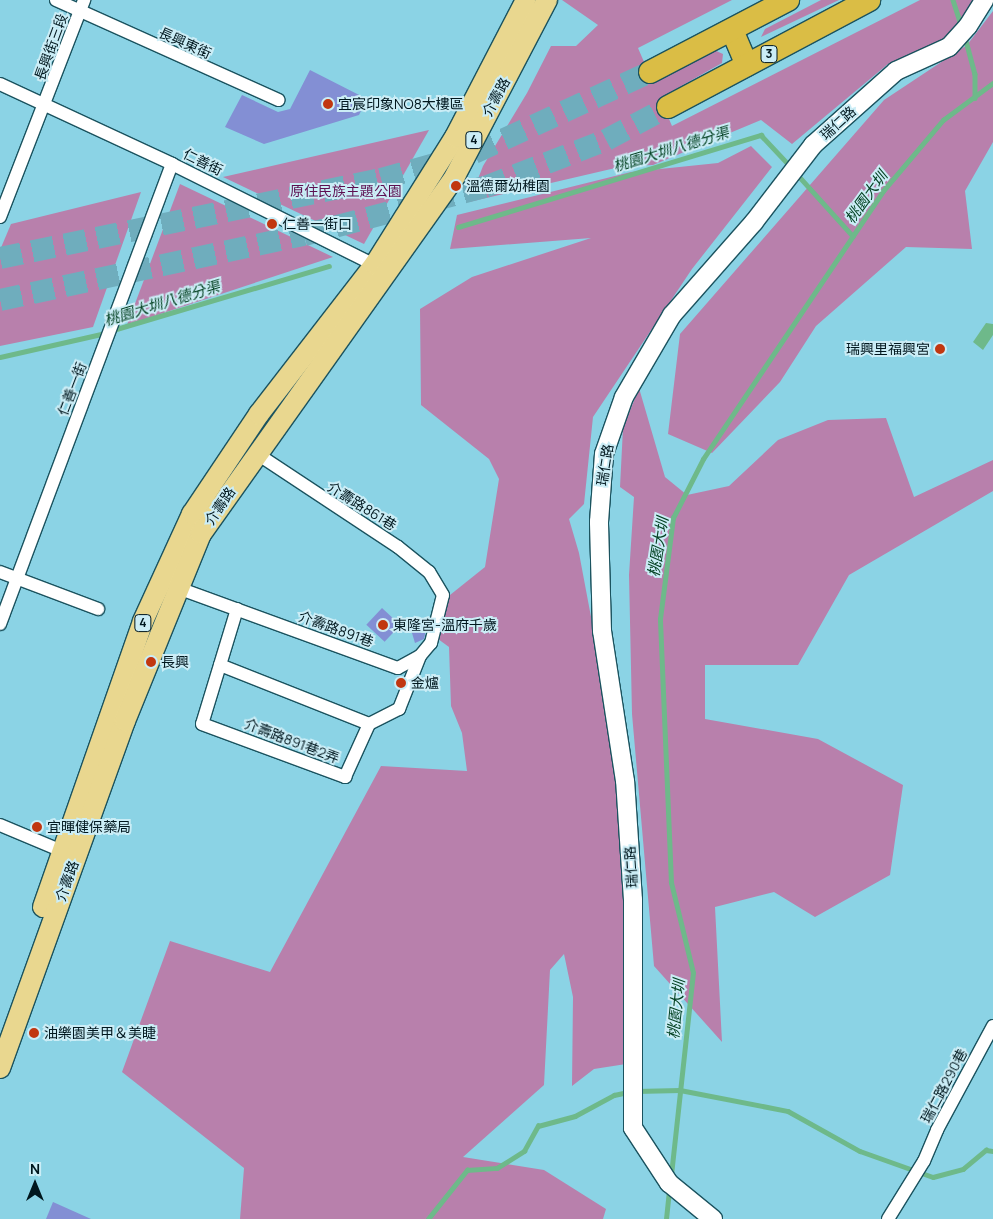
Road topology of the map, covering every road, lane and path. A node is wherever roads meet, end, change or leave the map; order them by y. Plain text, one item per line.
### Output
1 (56, 0) edge
2 (84, 0) edge
3 (526, 0) edge
4 (547, 0) edge
5 (788, 0) edge
6 (870, 0) edge
7 (984, 0) edge
8 (79, 13) junction
9 (732, 30) junction
10 (747, 65) junction
11 (650, 72) tunnel mouth
12 (0, 84) edge
13 (279, 100) dead end
14 (46, 105) junction
15 (668, 108) tunnel mouth
16 (172, 164) junction
17 (0, 217) edge
18 (382, 268) junction
19 (256, 453) junction
20 (0, 572) edge
21 (17, 579) junction
22 (178, 588) junction
23 (443, 595) joint
24 (98, 609) dead end
25 (237, 609) junction
26 (0, 624) edge
27 (420, 656) junction
28 (220, 666) junction
29 (369, 724) junction
30 (0, 825) edge
31 (69, 854) junction
32 (993, 1026) edge
33 (0, 1028) edge
34 (1, 1061) edge
35 (713, 1219) edge
36 (888, 1219) edge

1 - 8 street, 長興東街
2 - 8 street, 長興街三段
3 - 18 main road, 介壽路 / 4
4 - 18 main road, 介壽路 / 4
5 - 9 highway
6 - 10 highway, 3
7 - 35 street, 瑞仁路
8 - 13 street, 長興東街
8 - 14 street, 長興街三段
9 - 10 highway
9 - 11 highway
10 - 15 highway, 3
12 - 14 street, 仁善街
14 - 16 street, 仁善街
14 - 17 street, 長興街三段
16 - 18 street, 仁善街
16 - 21 street, 仁善一街
18 - 19 main road, 介壽路 / 4
18 - 31 main road, 介壽路 / 4
19 - 22 main road, 介壽路 / 4
19 - 23 street, 介壽路861巷
20 - 21 street
21 - 24 street
21 - 26 street, 仁善一街
22 - 25 street, 介壽路891巷
22 - 31 main road, 介壽路 / 4
23 - 27 street, 介壽路891巷
25 - 27 street, 介壽路891巷
25 - 28 street
27 - 29 street
28 - 29 street
28 - 29 street, 介壽路891巷2弄
30 - 31 street
31 - 33 main road, 介壽路 / 4
31 - 34 main road, 介壽路 / 4
32 - 36 street, 瑞仁路290巷

